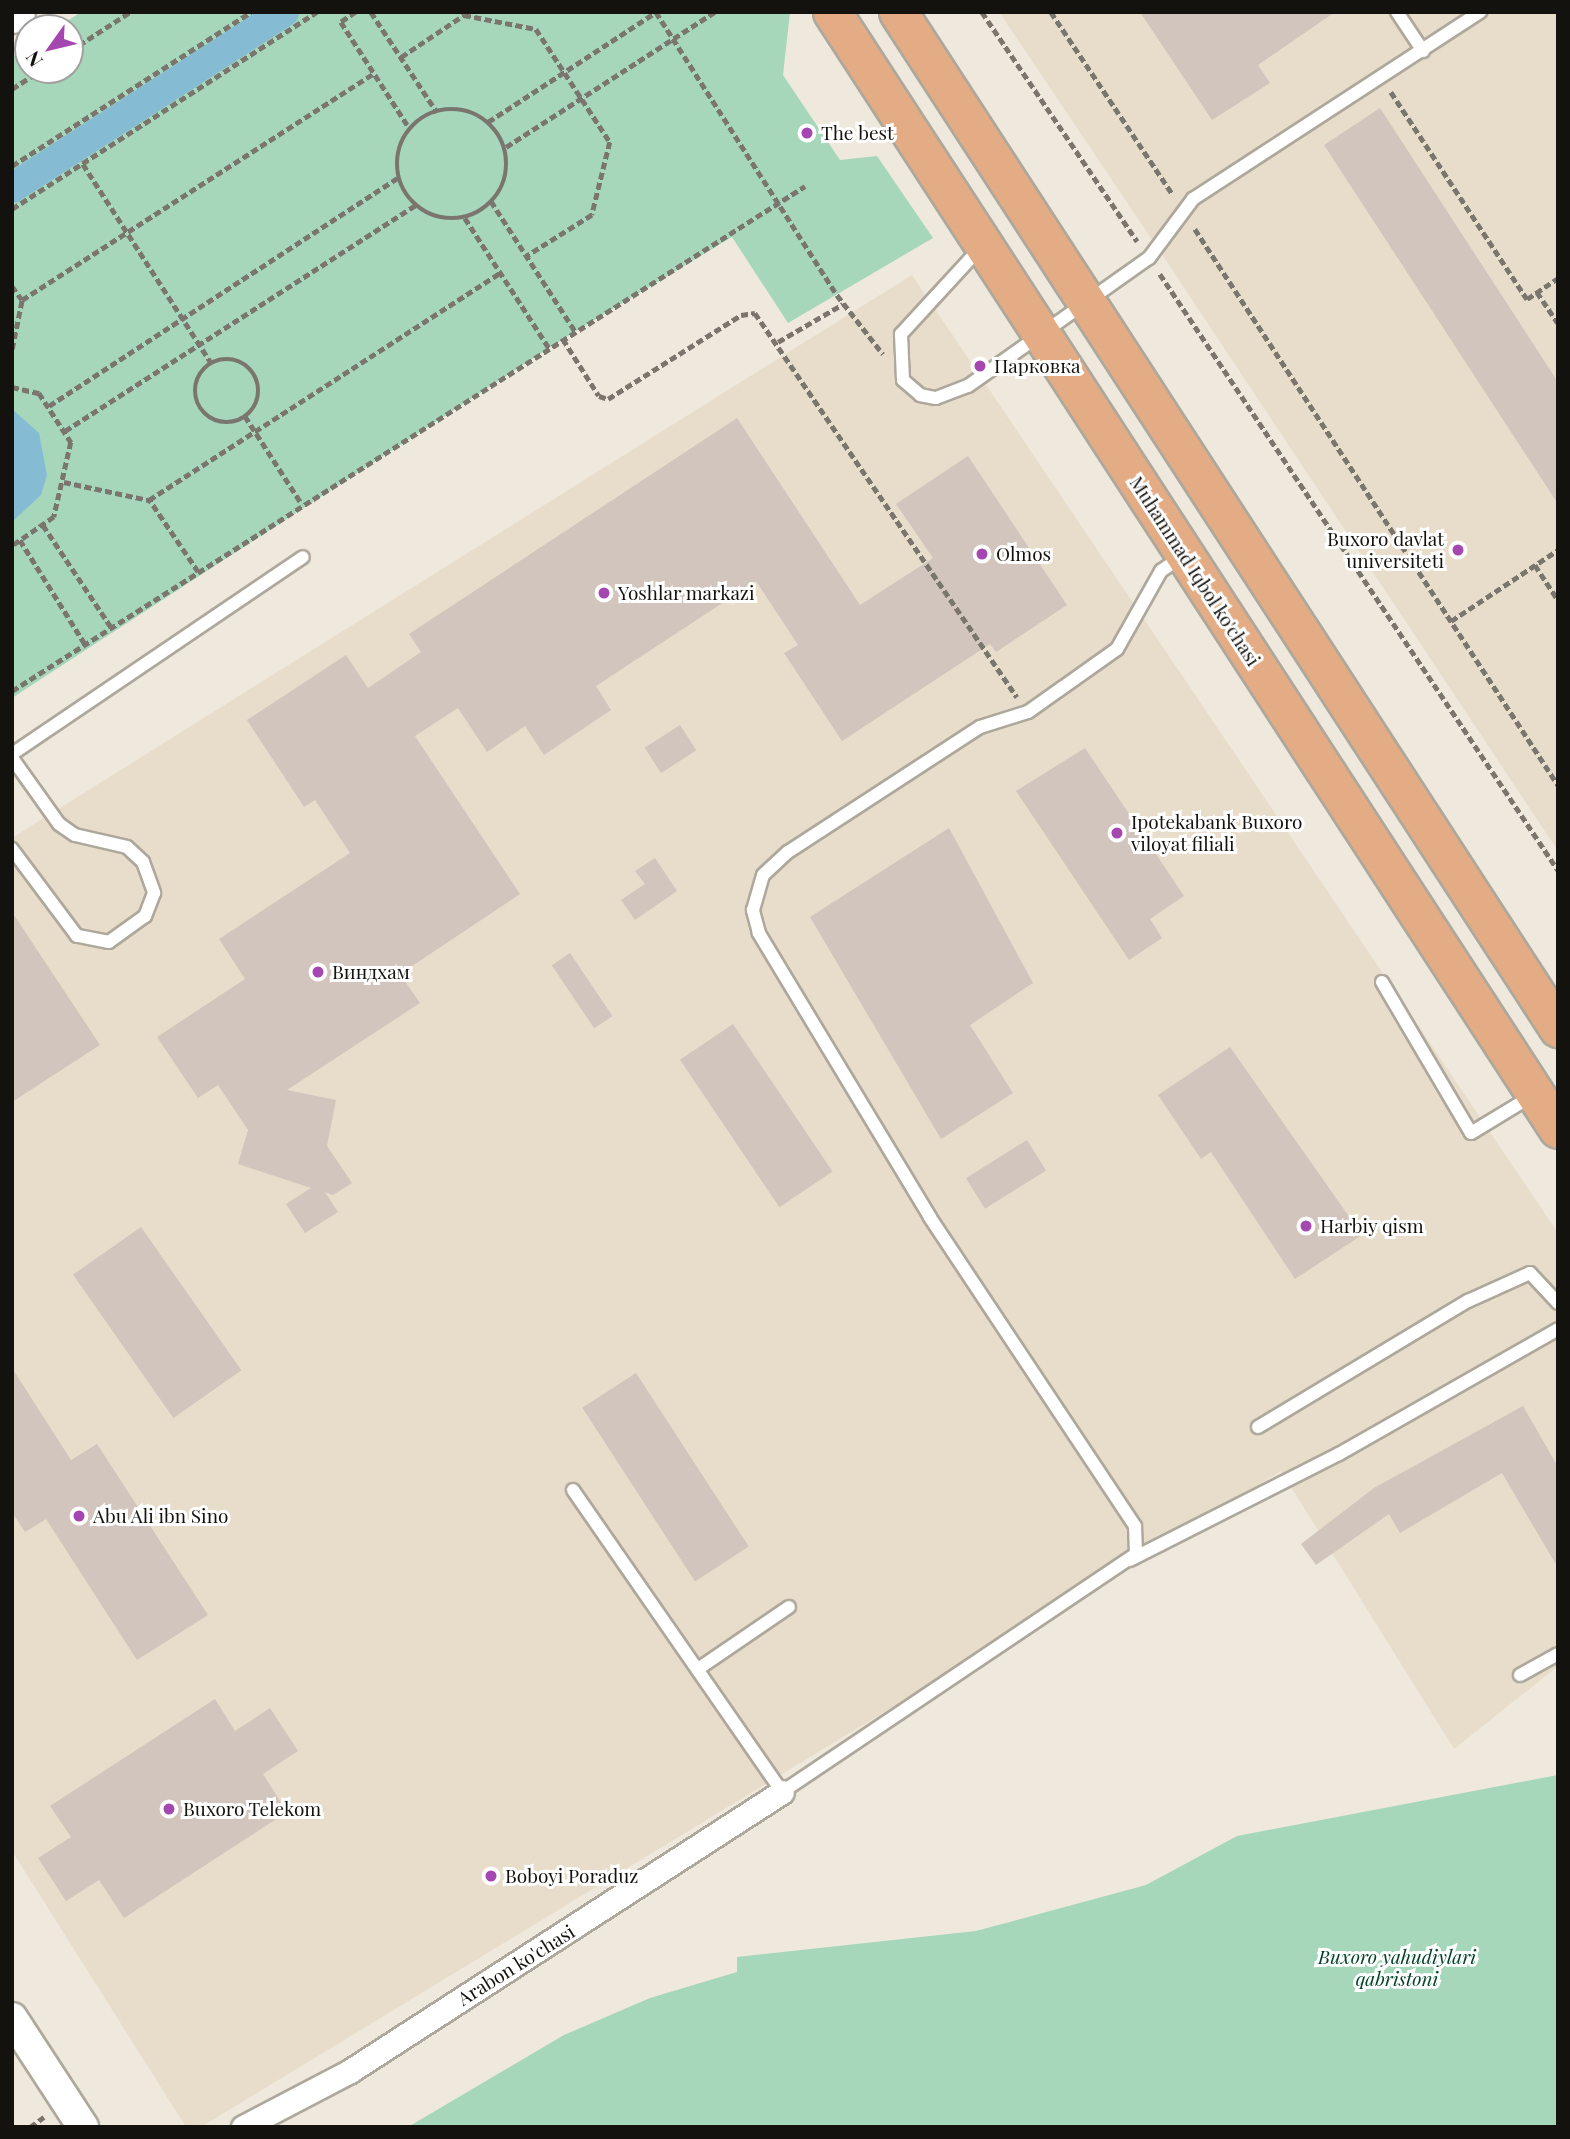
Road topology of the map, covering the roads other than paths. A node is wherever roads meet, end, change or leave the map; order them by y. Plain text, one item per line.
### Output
1 (18, 12) edge
2 (832, 12) edge
3 (898, 12) edge
4 (1397, 12) edge
5 (1480, 12) edge
6 (12, 16) edge
7 (1423, 51) junction
8 (983, 244) junction
9 (1085, 298) junction
10 (1040, 331) junction
11 (1184, 555) junction
12 (303, 557) dead end
13 (12, 756) edge
14 (12, 849) edge
15 (1382, 982) dead end
16 (1558, 1028) edge
17 (1535, 1094) junction
18 (1558, 1129) edge
19 (1558, 1303) edge
20 (1558, 1329) edge
21 (1258, 1427) dead end
22 (573, 1490) dead end
23 (1129, 1561) junction
24 (789, 1607) dead end
25 (1558, 1654) edge
26 (698, 1669) junction
27 (1520, 1675) dead end
28 (782, 1792) junction
29 (12, 2018) edge
30 (83, 2127) edge
31 (243, 2127) edge

1 - 6 main road
2 - 8 main road, Muhammad Iqbol ko'chasi
3 - 9 main road
4 - 7 lane
5 - 7 lane
7 - 9 lane
8 - 10 main road, Muhammad Iqbol ko'chasi
8 - 10 lane
9 - 10 lane
9 - 16 main road
10 - 11 main road, Muhammad Iqbol ko'chasi
11 - 17 main road, Muhammad Iqbol ko'chasi
11 - 23 lane
12 - 13 lane
13 - 14 lane
15 - 17 lane
17 - 18 main road, Muhammad Iqbol ko'chasi
19 - 21 lane
20 - 23 lane
22 - 26 lane
23 - 28 lane
24 - 26 lane
25 - 27 lane
26 - 28 lane
28 - 31 street, Arabon ko'chasi
29 - 30 street

